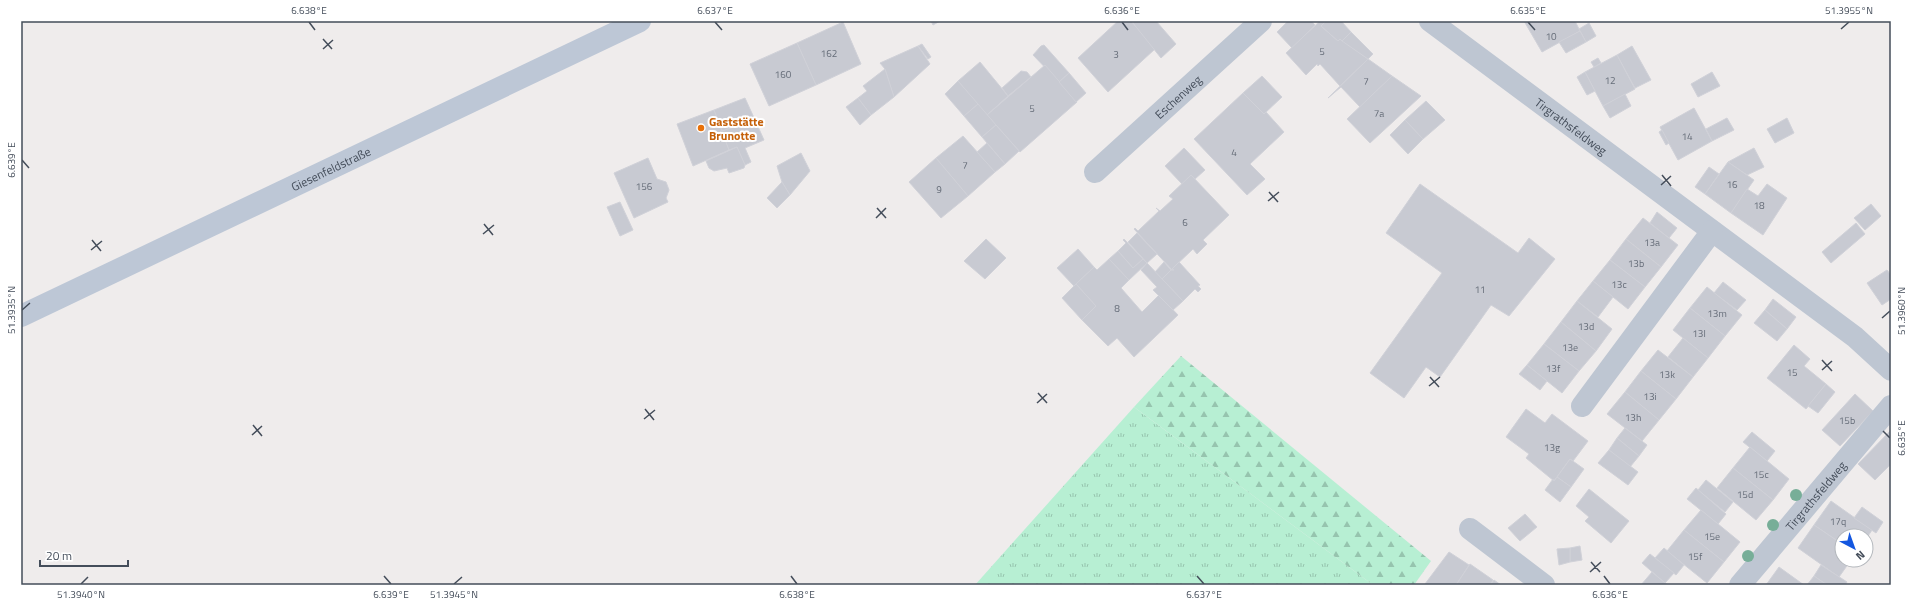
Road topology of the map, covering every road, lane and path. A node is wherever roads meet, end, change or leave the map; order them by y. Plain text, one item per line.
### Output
1 (640, 21) edge
2 (1261, 21) edge
3 (1430, 21) edge
4 (1095, 172) dead end
5 (1712, 231) junction
6 (21, 316) edge
7 (1891, 370) edge
8 (1582, 406) dead end
9 (1891, 406) edge
10 (1470, 529) dead end
11 (1544, 585) edge
12 (1740, 585) edge

1 - 6 main road, Giesenfeldstraße
2 - 4 street, Eschenweg
3 - 5 street, Tirgrathsfeldweg
5 - 7 street, Tirgrathsfeldweg
5 - 8 street
9 - 12 street, Tirgrathsfeldweg
10 - 11 street

